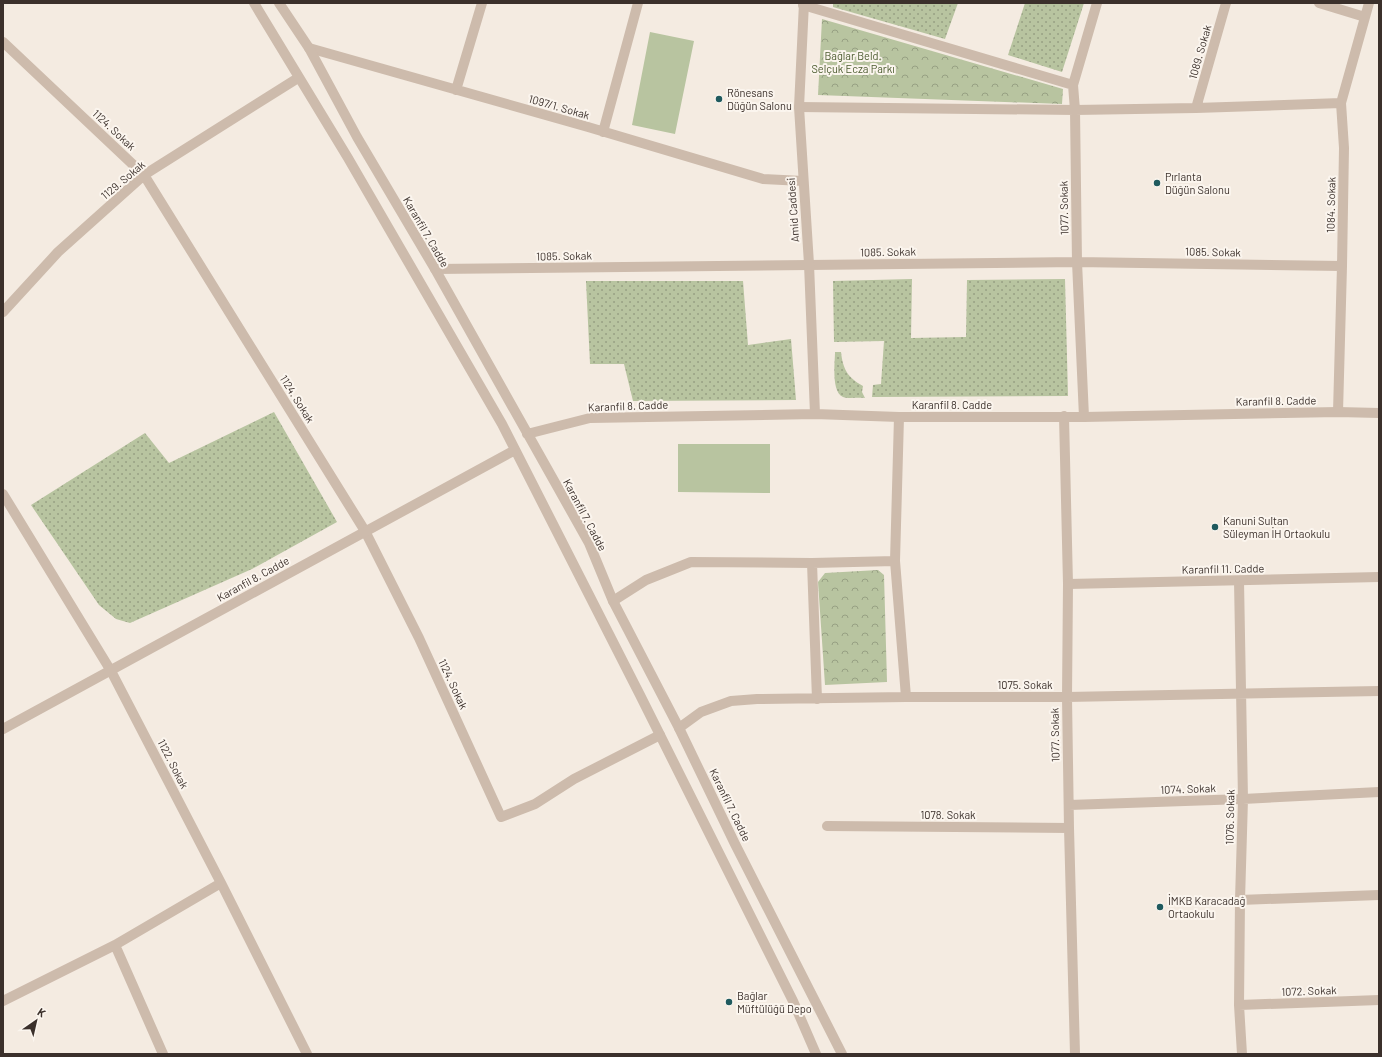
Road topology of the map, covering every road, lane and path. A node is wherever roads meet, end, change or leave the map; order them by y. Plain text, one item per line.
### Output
1 (254, 3) edge
2 (279, 3) edge
3 (482, 3) edge
4 (638, 3) edge
5 (1096, 3) edge
6 (1226, 3) edge
7 (1319, 3) edge
8 (1370, 3) edge
9 (803, 4) edge
10 (1365, 17) junction
11 (3, 42) edge
12 (309, 48) junction
13 (298, 78) junction
14 (1073, 85) junction
15 (456, 90) junction
16 (1341, 103) junction
17 (799, 107) junction
18 (1196, 108) junction
19 (1075, 110) junction
20 (603, 132) junction
21 (144, 175) junction
22 (803, 181) junction
23 (1077, 262) junction
24 (809, 264) junction
25 (1342, 266) junction
26 (434, 269) junction
27 (3, 312) edge
28 (1338, 412) junction
29 (1379, 413) edge
30 (815, 414) junction
31 (1064, 416) junction
32 (899, 417) junction
33 (1084, 417) junction
34 (527, 434) junction
35 (515, 450) junction
36 (3, 494) edge
37 (365, 531) junction
38 (895, 561) junction
39 (812, 563) junction
40 (1379, 577) edge
41 (1239, 581) junction
42 (1068, 584) junction
43 (613, 601) junction
44 (111, 671) junction
45 (1379, 691) edge
46 (1242, 693) junction
47 (906, 697) junction
48 (1067, 697) junction
49 (817, 699) junction
50 (679, 728) junction
51 (3, 729) edge
52 (660, 735) junction
53 (1379, 792) edge
54 (1243, 800) junction
55 (1069, 805) junction
56 (827, 826) dead end
57 (1069, 828) junction
58 (221, 883) junction
59 (1379, 895) edge
60 (1240, 900) junction
61 (115, 945) junction
62 (1379, 1000) edge
63 (3, 1002) edge
64 (1239, 1005) junction
65 (163, 1054) edge
66 (307, 1054) edge
67 (816, 1054) edge
68 (842, 1054) edge
69 (1075, 1054) edge
70 (1242, 1054) edge

1 - 13 street
2 - 12 street, Karanfil 7. Cadde
3 - 15 street
4 - 20 street
5 - 14 street, 1077. Sokak
6 - 18 street, 1089. Sokak
7 - 10 street
8 - 10 street, 1084. Sokak
9 - 14 street
9 - 17 street, Amid Caddesi
10 - 16 street, 1084. Sokak
11 - 21 street, 1124. Sokak
12 - 15 street, 1097/1. Sokak
12 - 26 street, Karanfil 7. Cadde
13 - 21 street, 1129. Sokak
13 - 35 street
14 - 19 street, 1077. Sokak
15 - 20 street, 1097/1. Sokak
16 - 18 street
16 - 25 street, 1084. Sokak
17 - 19 street
17 - 22 street, Amid Caddesi
18 - 19 street
19 - 23 street, 1077. Sokak
20 - 22 street, 1097/1. Sokak
21 - 27 street, 1129. Sokak
21 - 37 street, 1124. Sokak
22 - 24 street, Amid Caddesi
23 - 24 street, 1085. Sokak
23 - 25 street, 1085. Sokak
23 - 33 street, 1077. Sokak
24 - 26 street, 1085. Sokak
24 - 30 street, Amid Caddesi
25 - 28 street, 1084. Sokak
26 - 34 street, Karanfil 7. Cadde
28 - 29 street, Karanfil 8. Cadde
28 - 33 street, Karanfil 8. Cadde
30 - 32 street, Karanfil 8. Cadde
30 - 34 street, Karanfil 8. Cadde
31 - 32 street, Karanfil 8. Cadde
31 - 33 street, Karanfil 8. Cadde
31 - 42 street, 1077. Sokak
32 - 38 street
34 - 43 street, Karanfil 7. Cadde
35 - 37 street, Karanfil 8. Cadde
35 - 52 street
36 - 44 street, 1122. Sokak
37 - 44 street, Karanfil 8. Cadde
37 - 52 street, 1124. Sokak
38 - 39 street
38 - 47 street
39 - 43 street
39 - 49 street
40 - 41 street, Karanfil 11. Cadde
41 - 42 street, Karanfil 11. Cadde
41 - 46 street, 1076. Sokak
42 - 48 street, 1077. Sokak
43 - 50 street, Karanfil 7. Cadde
44 - 51 street, Karanfil 8. Cadde
44 - 58 street, 1122. Sokak
45 - 46 street, 1075. Sokak
46 - 48 street, 1075. Sokak
46 - 54 street, 1076. Sokak
47 - 48 street, 1075. Sokak
47 - 49 street, 1075. Sokak
48 - 55 street, 1077. Sokak
49 - 50 street, 1075. Sokak
50 - 68 street, Karanfil 7. Cadde
52 - 67 street
53 - 54 street, 1074. Sokak
54 - 55 street, 1074. Sokak
54 - 60 street, 1076. Sokak
55 - 57 street, 1077. Sokak
56 - 57 street, 1078. Sokak
57 - 69 street, 1077. Sokak
58 - 61 street
58 - 66 street, 1122. Sokak
59 - 60 street
60 - 64 street, 1076. Sokak
61 - 63 street
61 - 65 street
62 - 64 street, 1072. Sokak
64 - 70 street, 1076. Sokak

